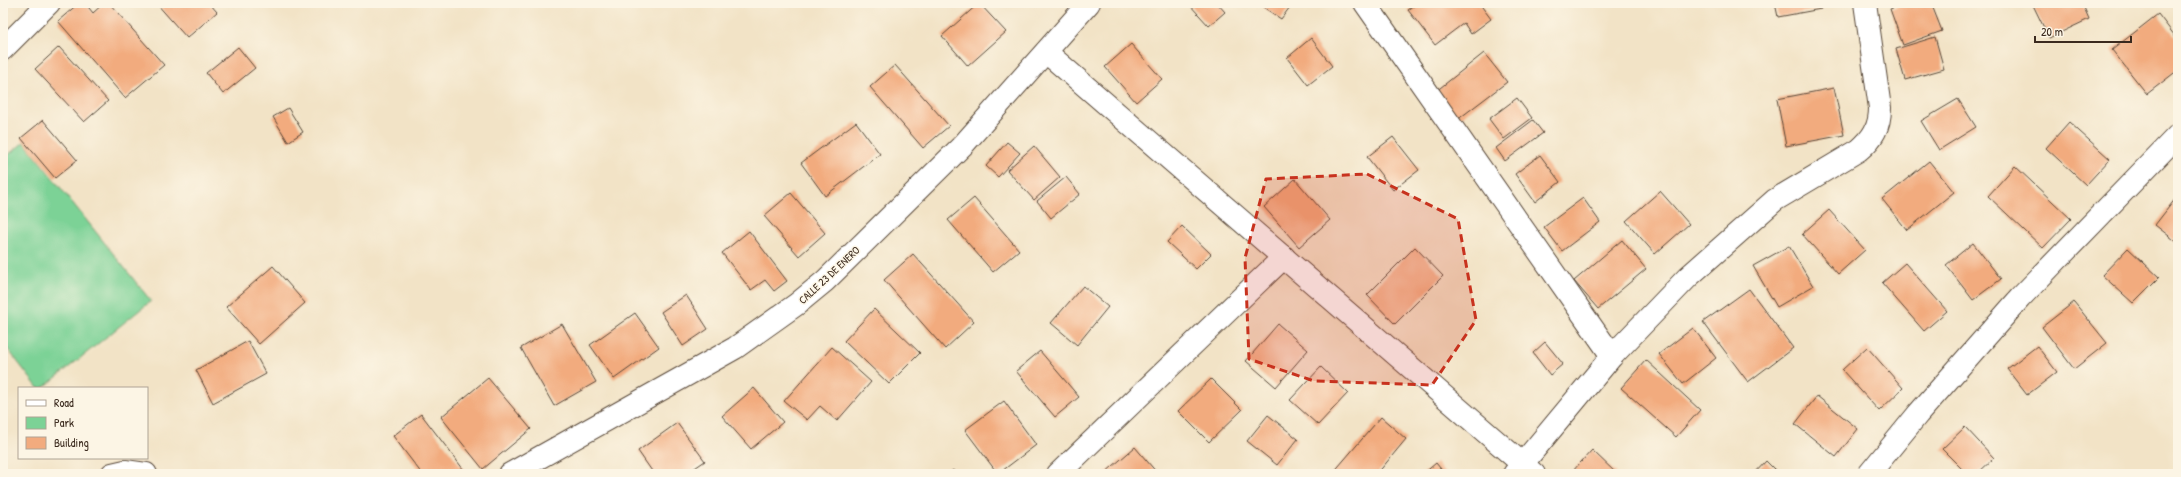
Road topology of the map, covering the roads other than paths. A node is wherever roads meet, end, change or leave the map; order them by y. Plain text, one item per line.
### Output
1 (48, 3) edge
2 (1089, 3) edge
3 (1365, 3) edge
4 (1866, 3) edge
5 (3, 49) edge
6 (1046, 52) junction
7 (2178, 135) edge
8 (1284, 257) junction
9 (1612, 356) junction
10 (1524, 471) edge
11 (112, 474) edge
12 (146, 474) edge
13 (510, 474) edge
14 (1058, 474) edge
15 (1869, 474) edge

1 - 5 street
2 - 6 street, CALLE 23 DE ENERO
3 - 9 street
4 - 9 street
6 - 8 street
6 - 13 street, CALLE 23 DE ENERO
7 - 15 street
8 - 10 street
8 - 14 street
9 - 10 street
11 - 12 street

